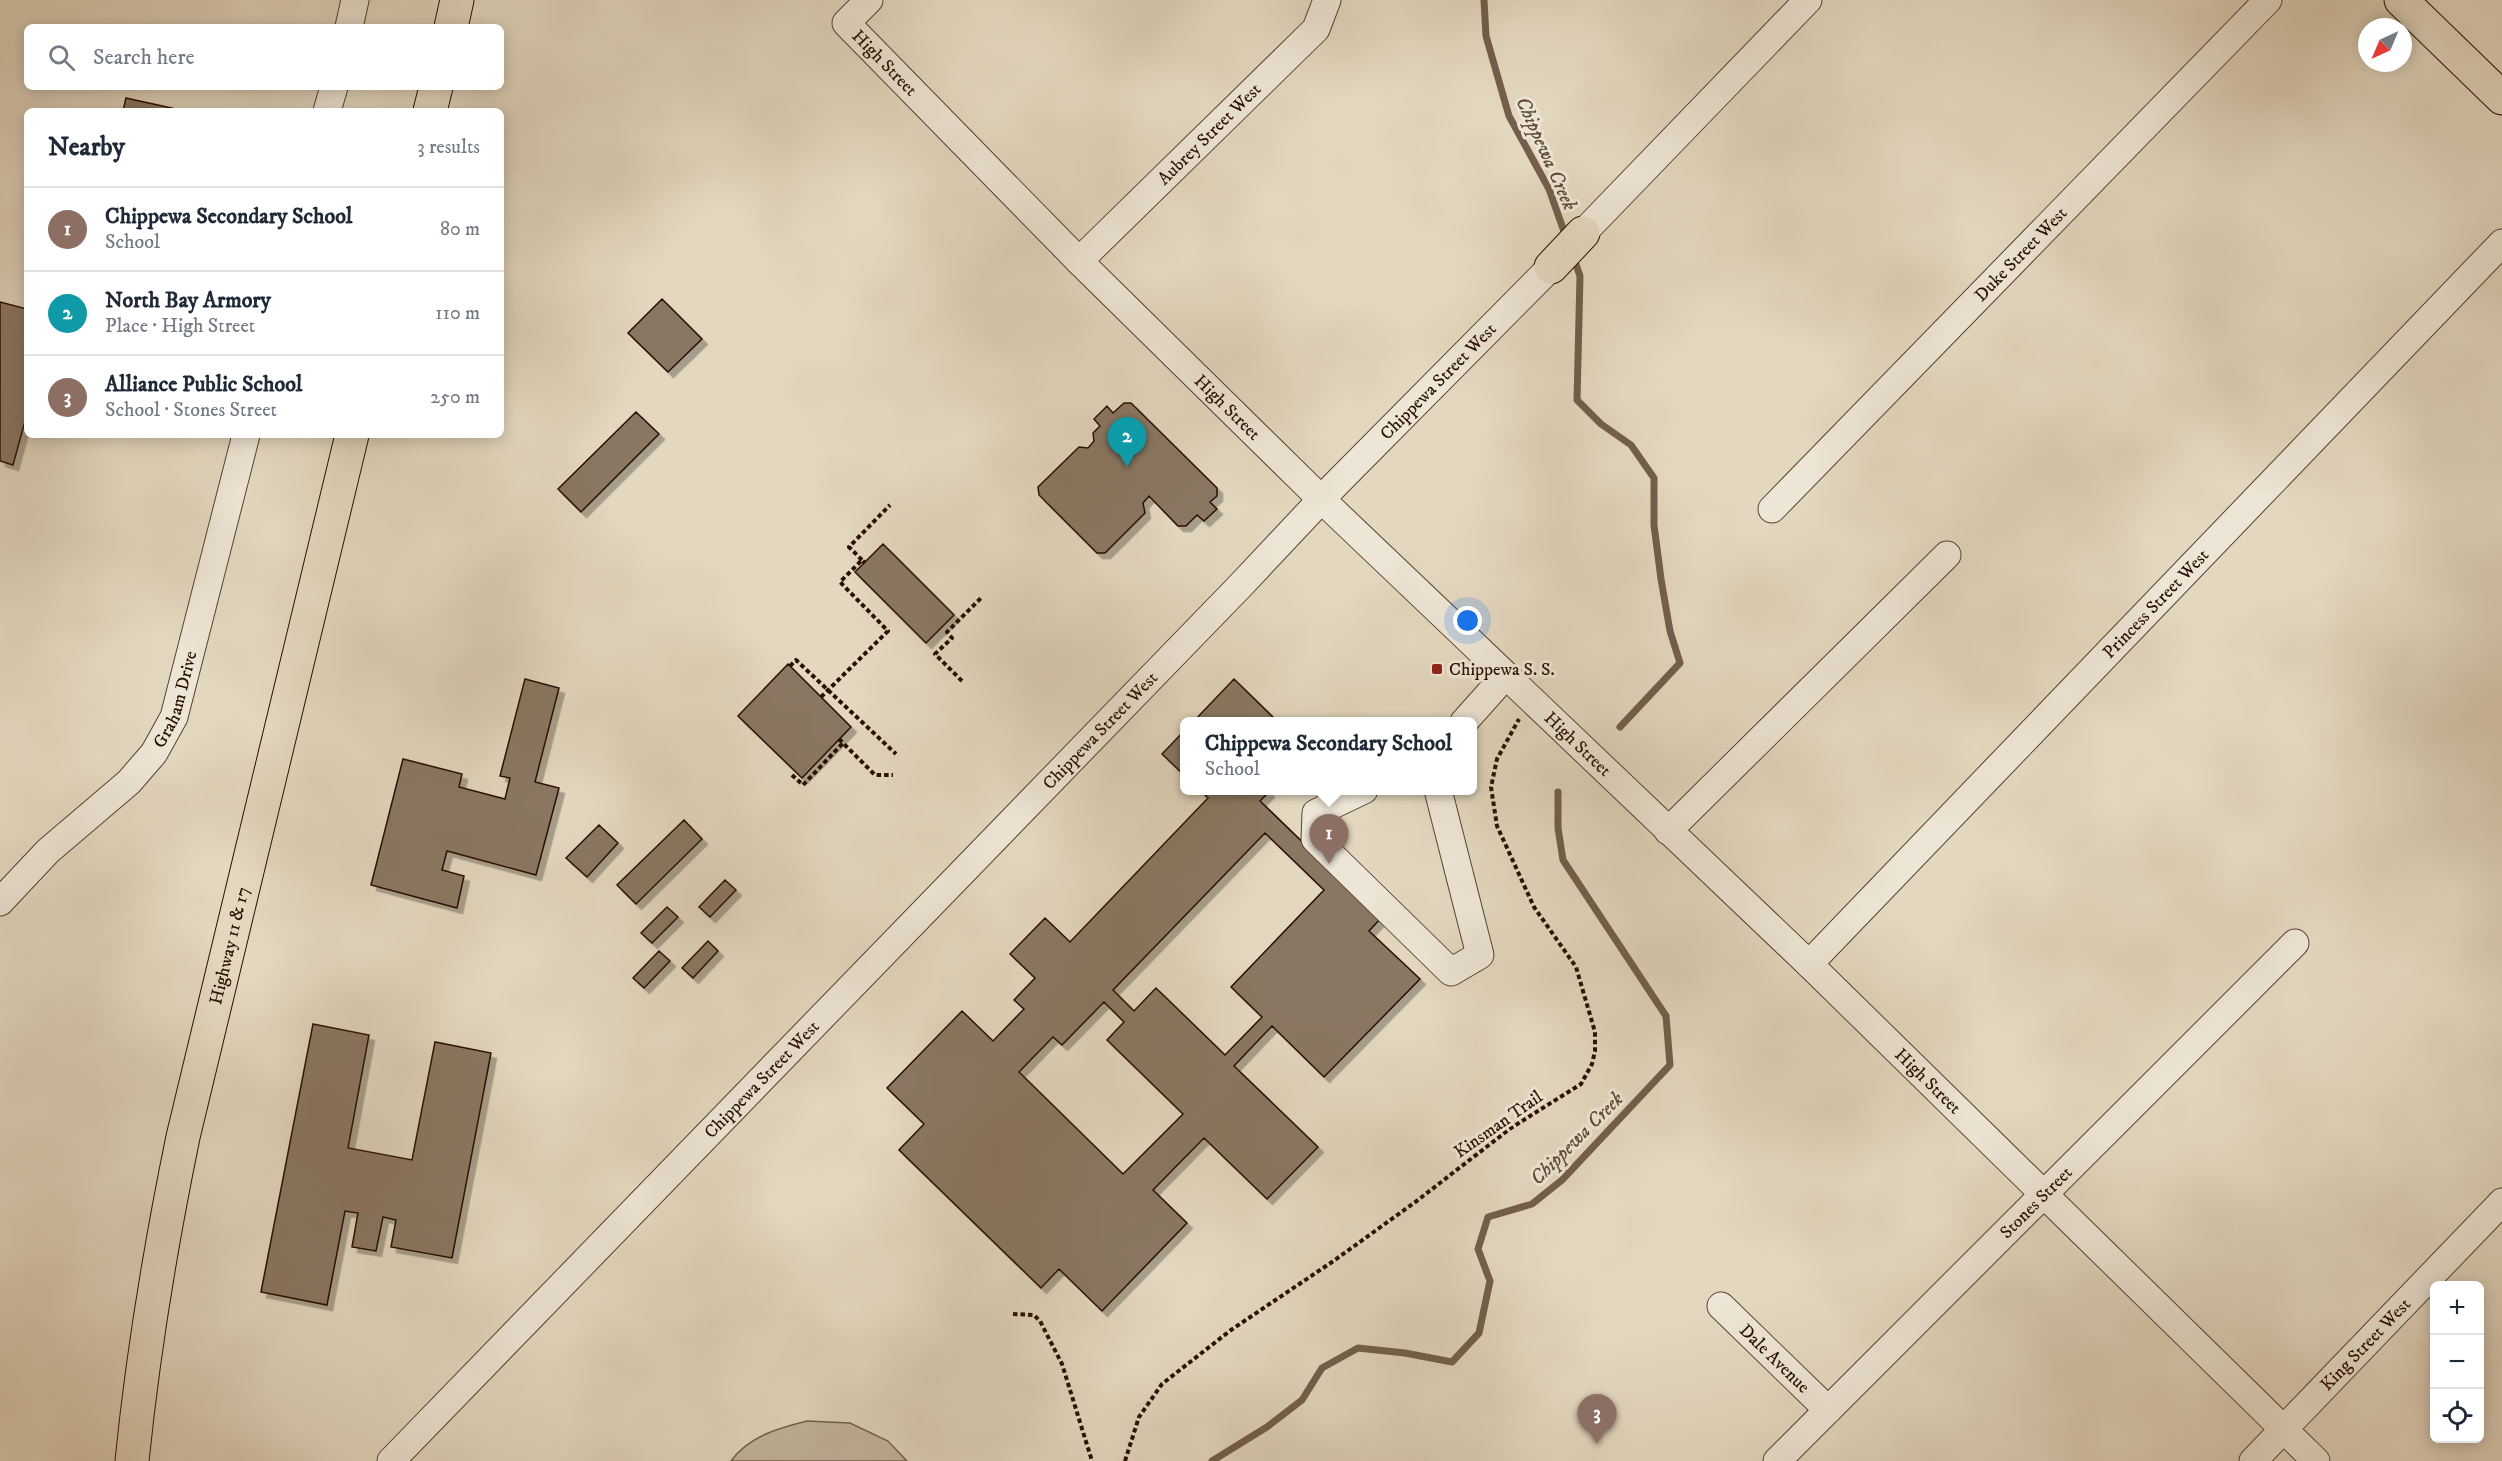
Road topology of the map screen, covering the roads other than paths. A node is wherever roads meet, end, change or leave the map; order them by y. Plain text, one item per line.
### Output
1 (356, 0) edge
2 (457, 0) edge
3 (869, 0) edge
4 (1327, 0) edge
5 (1808, 0) edge
6 (2268, 0) edge
7 (2401, 0) edge
8 (350, 24) edge
9 (452, 24) edge
10 (332, 90) edge
11 (435, 90) edge
12 (2502, 98) edge
13 (328, 108) edge
14 (431, 108) edge
15 (1583, 233) joint
16 (2502, 243) edge
17 (1079, 261) junction
18 (1551, 267) joint
19 (245, 438) edge
20 (351, 438) edge
21 (1322, 500) junction
22 (1772, 509) dead end
23 (1947, 555) dead end
24 (1505, 676) junction
25 (1468, 717) edge
26 (1354, 795) edge
27 (1438, 795) edge
28 (1668, 831) junction
29 (0, 902) edge
30 (2295, 943) dead end
31 (1809, 964) junction
32 (2042, 1194) junction
33 (2502, 1202) edge
34 (1721, 1306) dead end
35 (1828, 1410) junction
36 (2284, 1430) junction
37 (132, 1461) edge
38 (391, 1461) edge
39 (1777, 1461) edge
40 (2253, 1461) edge
41 (2316, 1461) edge

1 - 8 street
2 - 9 main road
3 - 17 street, High Street
4 - 17 street, Aubrey Street West
5 - 15 street, Chippewa Street West
6 - 22 street, Duke Street West
7 - 12 main road
10 - 13 street
11 - 14 main road
15 - 18 main road, Chippewa Street West
16 - 31 street, Princess Street West
17 - 21 street, High Street
18 - 21 street, Chippewa Street West
19 - 29 street, Graham Drive
20 - 37 main road, Highway 11 & 17
21 - 24 street, High Street
21 - 38 street, Chippewa Street West
23 - 28 street
24 - 25 street
24 - 28 street, High Street
26 - 27 street
28 - 31 street, High Street
30 - 32 street, Stones Street
31 - 32 street, High Street
32 - 35 street, Stones Street
32 - 36 street, High Street
33 - 36 street, King Street West
34 - 35 street, Dale Avenue
35 - 39 street, Stones Street
36 - 40 street, King Street West
36 - 41 street, High Street

